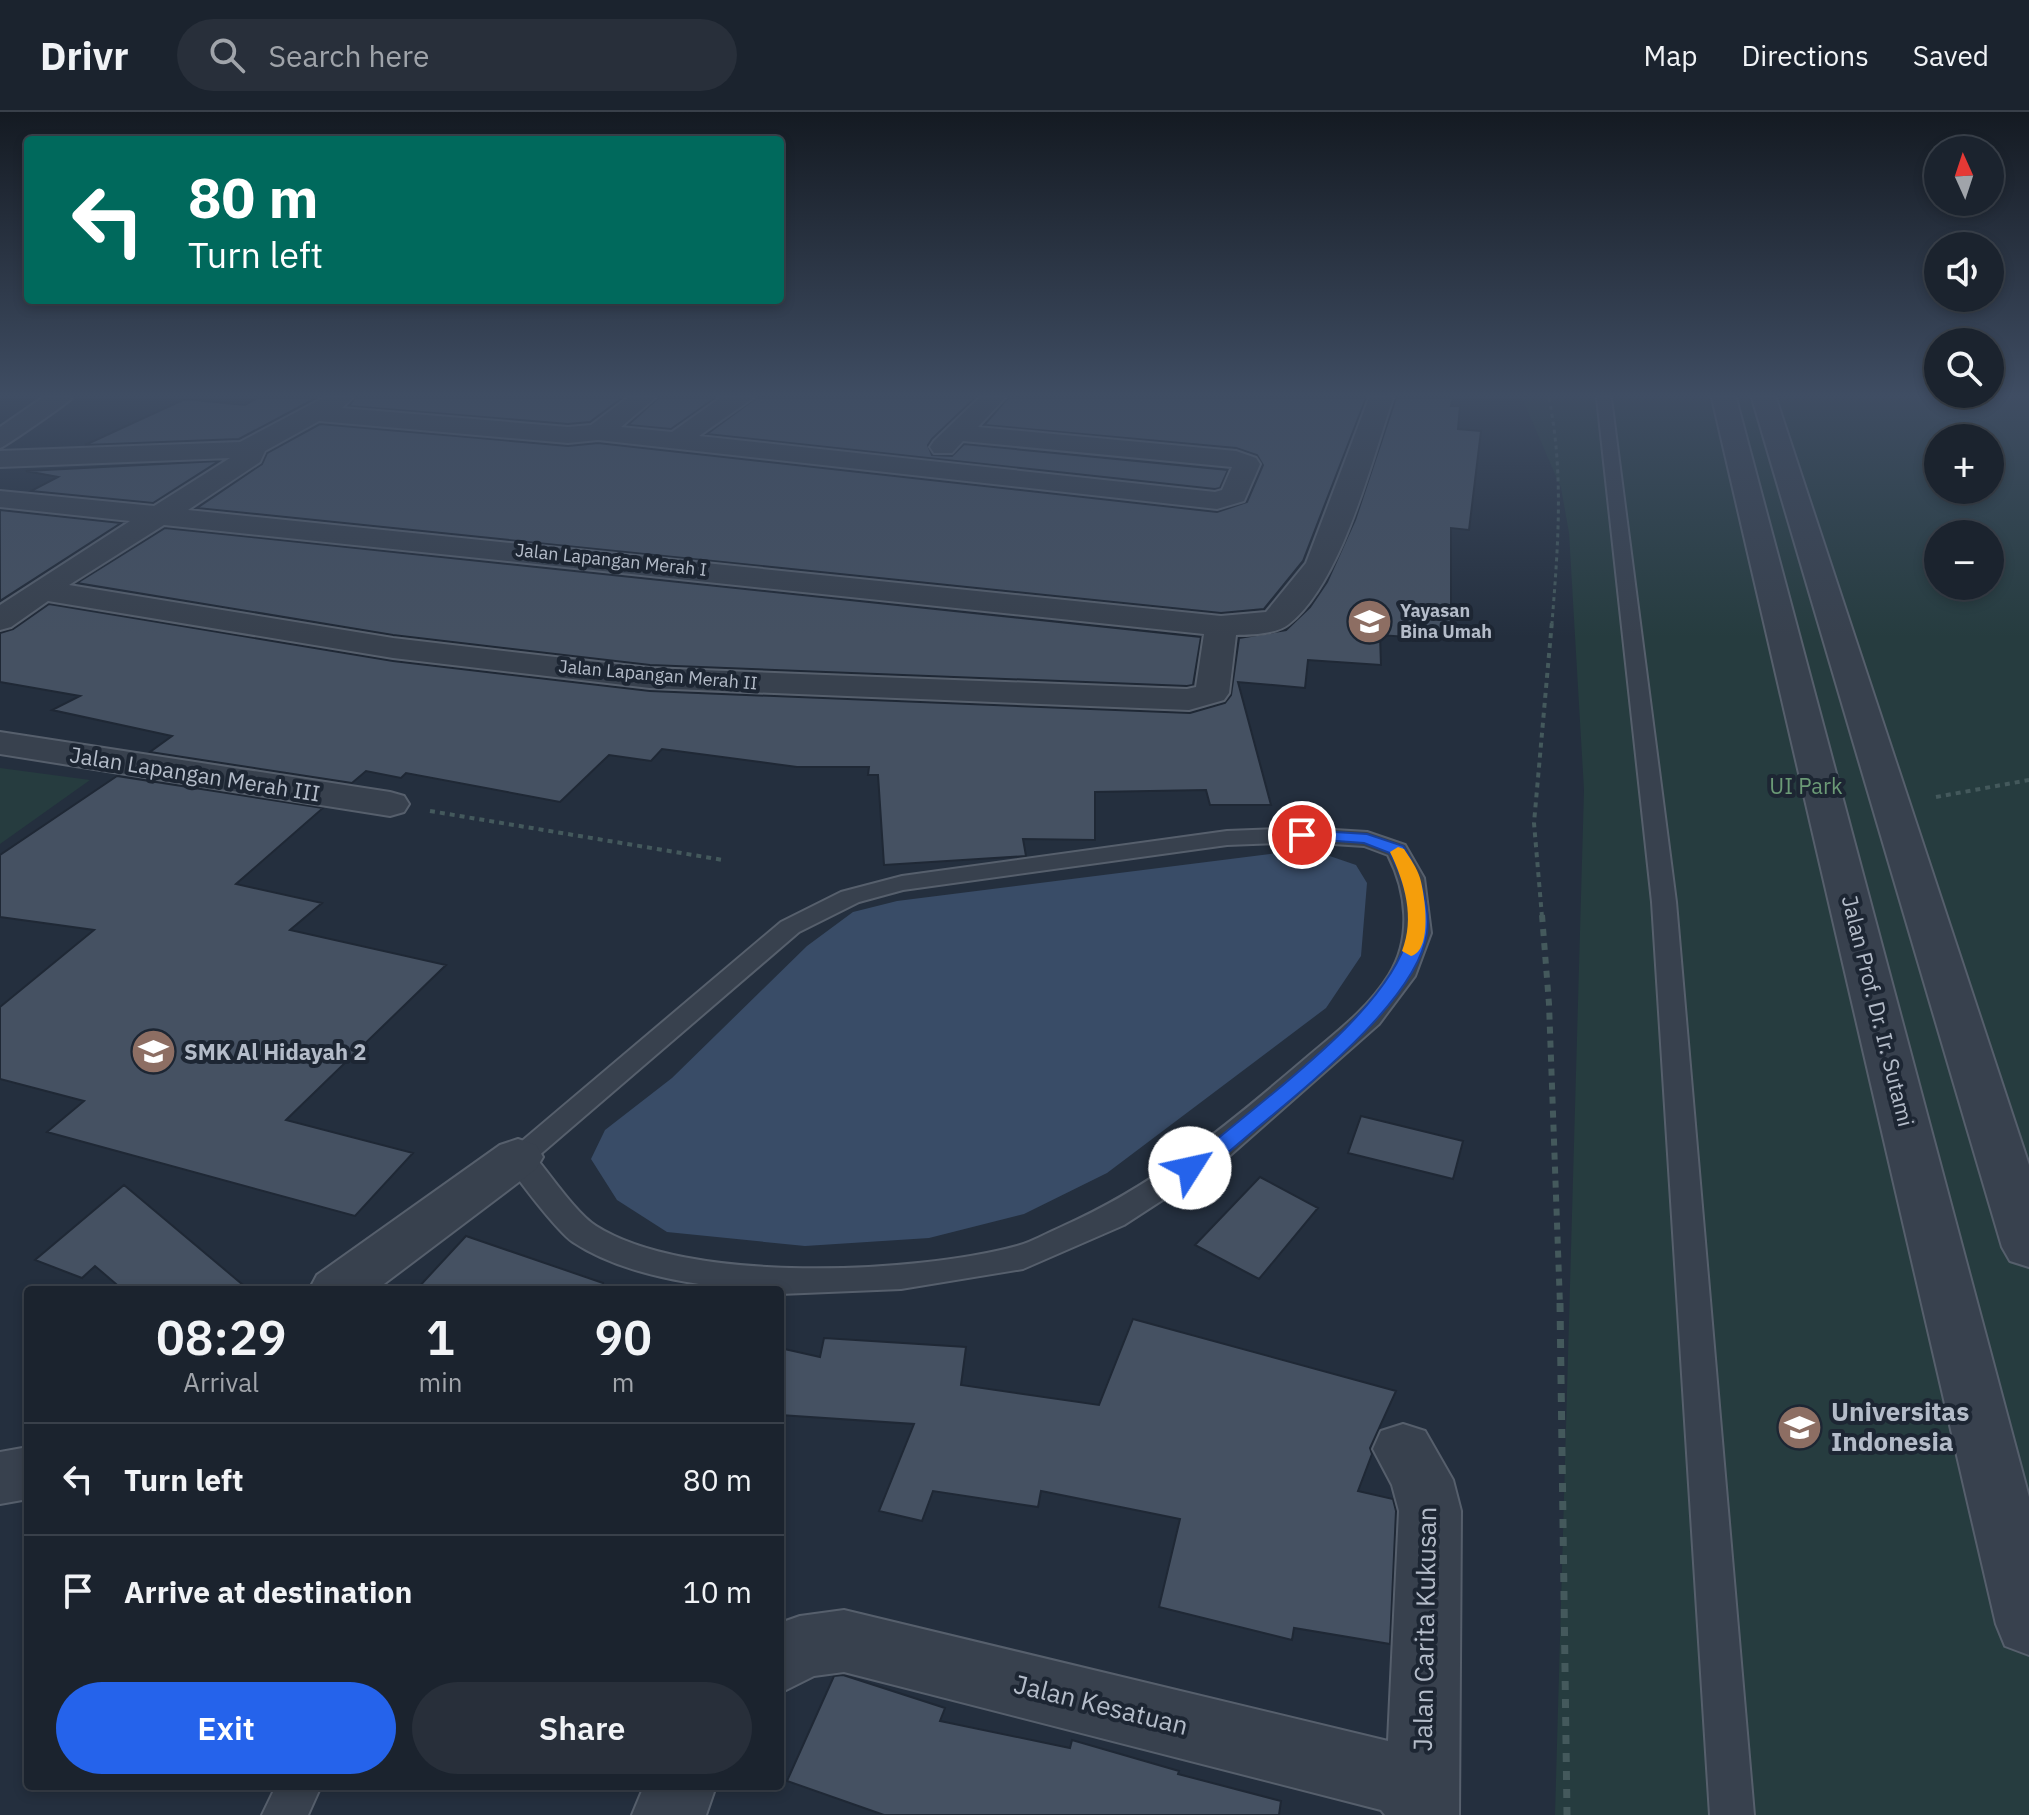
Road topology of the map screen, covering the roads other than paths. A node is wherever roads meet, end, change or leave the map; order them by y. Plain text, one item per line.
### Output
1 (219, 477) edge
2 (998, 477) edge
3 (1241, 477) edge
4 (1352, 477) edge
5 (1613, 477) edge
6 (1744, 477) edge
7 (1789, 477) edge
8 (0, 499) edge
9 (163, 515) junction
10 (40, 590) junction
11 (0, 620) edge
12 (1221, 626) junction
13 (0, 743) edge
14 (390, 804) road end
15 (518, 1157) junction
16 (2029, 1247) edge
17 (342, 1286) edge
18 (1403, 1449) dead end
19 (24, 1474) edge
20 (0, 1478) edge
21 (2029, 1624) edge
22 (784, 1658) edge
23 (298, 1790) edge
24 (678, 1790) edge
25 (1423, 1803) edge
26 (284, 1815) edge
27 (669, 1815) edge
28 (1732, 1815) edge

1 - 9 street
2 - 3 street
4 - 12 street, Jalan Lapangan Merah I
5 - 28 lane
6 - 21 street, Jalan Prof. Dr. Ir. Sutami
7 - 16 street
8 - 9 street, Jalan Lapangan Merah I
9 - 10 street
9 - 12 street, Jalan Lapangan Merah I
10 - 11 street
10 - 12 street, Jalan Lapangan Merah II
13 - 14 street, Jalan Lapangan Merah III
15 - 15 lane
15 - 17 street
18 - 25 street, Jalan Carita Kukusan
19 - 20 street
22 - 25 street, Jalan Kesatuan
23 - 26 lane
24 - 27 street

